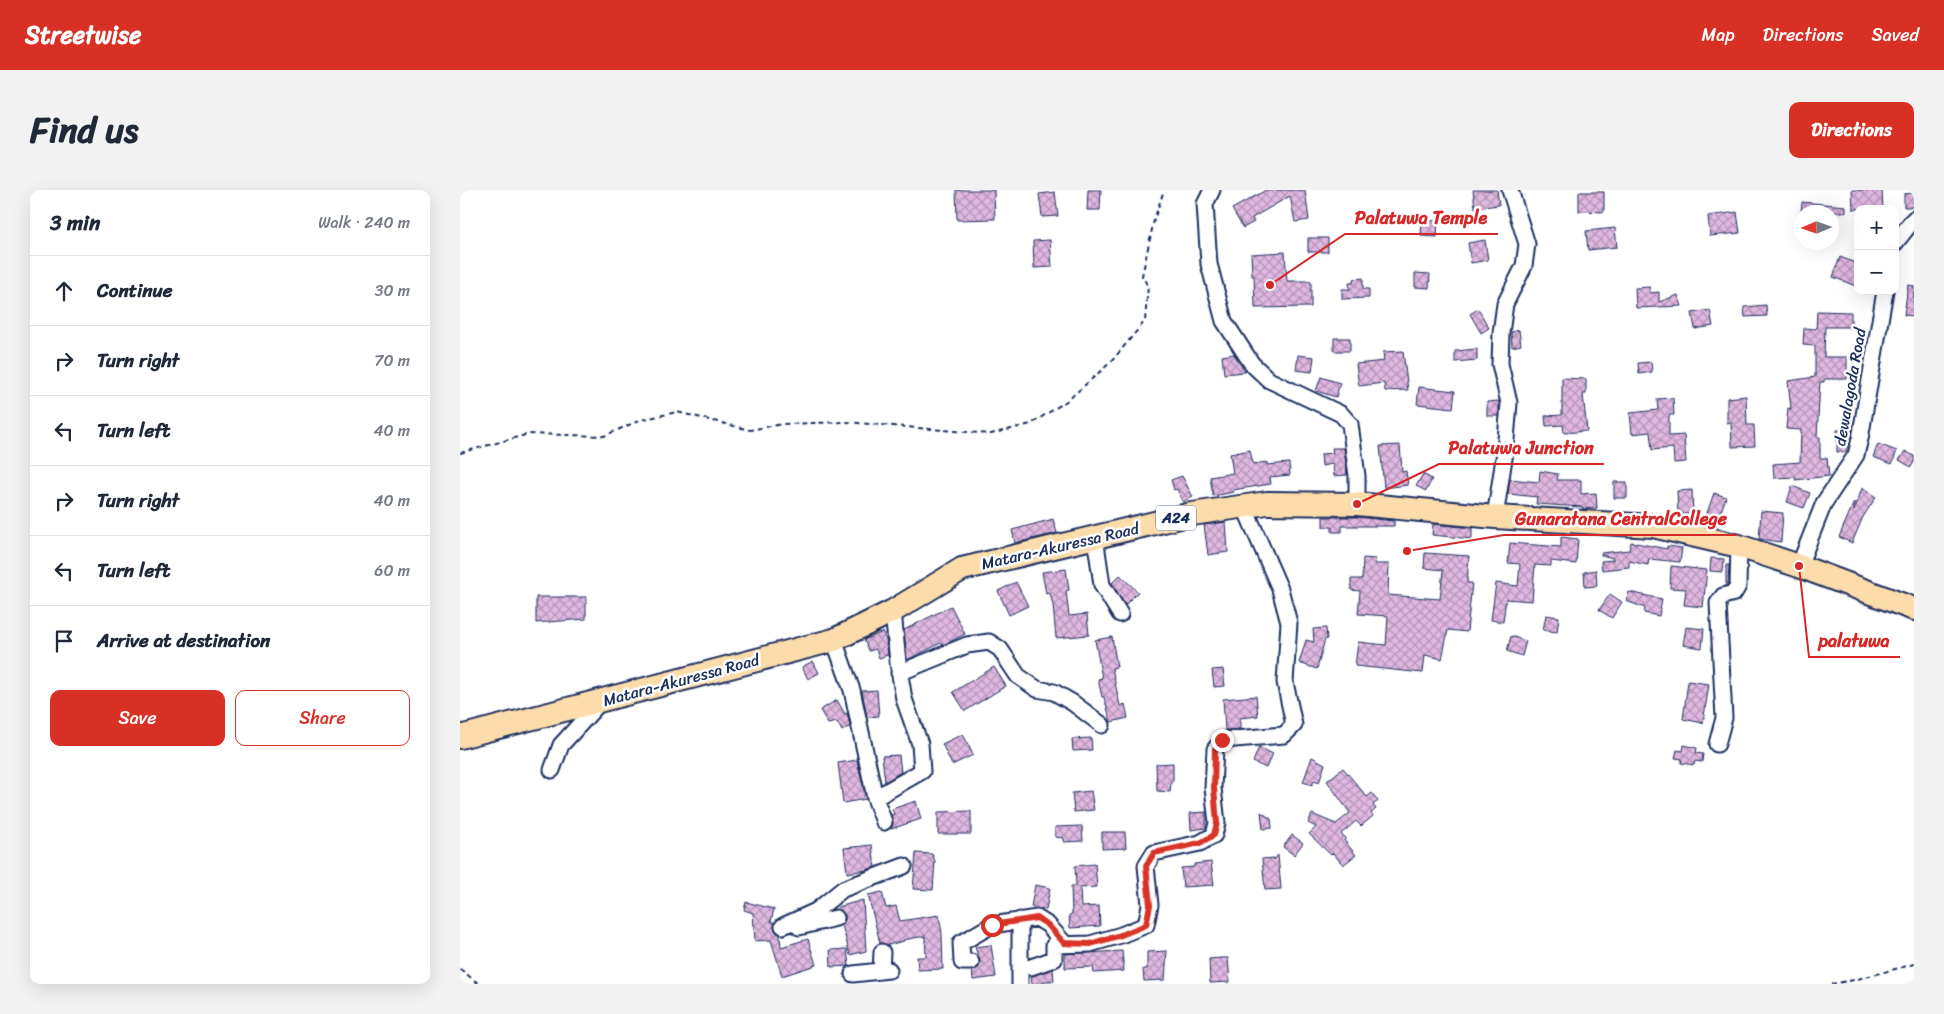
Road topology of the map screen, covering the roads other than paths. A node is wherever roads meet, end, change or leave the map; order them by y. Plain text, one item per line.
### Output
1 (1212, 190) edge
2 (1510, 190) edge
3 (1914, 219) edge
4 (1899, 238) edge
5 (1884, 295) edge
6 (1357, 504) junction
7 (1244, 506) junction
8 (1496, 517) junction
9 (1095, 537) junction
10 (1739, 546) junction
11 (1798, 566) junction
12 (1914, 609) edge
13 (894, 611) junction
14 (1120, 614) dead end
15 (834, 640) junction
16 (899, 673) junction
17 (601, 702) junction
18 (1102, 725) dead end
19 (460, 737) edge
20 (1717, 744) dead end
21 (552, 770) dead end
22 (875, 798) junction
23 (884, 822) dead end
24 (904, 866) dead end
25 (836, 918) dead end
26 (1020, 920) junction
27 (1064, 943) junction
28 (882, 952) dead end
29 (971, 962) dead end
30 (1031, 968) dead end
31 (853, 974) dead end
32 (1020, 984) edge

1 - 6 street
2 - 8 street
3 - 4 street
5 - 11 street, dewalagoda Road
6 - 7 highway, Matara-Akuressa Road / A24
6 - 8 highway, Matara-Akuressa Road / A24
7 - 9 highway, Matara-Akuressa Road / A24
7 - 27 street
8 - 10 highway, Matara-Akuressa Road / A24
9 - 13 highway, Matara-Akuressa Road / A24
9 - 14 street
10 - 11 highway, Matara-Akuressa Road / A24
10 - 20 street
11 - 12 highway, Matara-Akuressa Road / A24
13 - 15 highway, Matara-Akuressa Road / A24
13 - 16 street
15 - 17 highway, Matara-Akuressa Road / A24
15 - 22 street
16 - 18 street
16 - 22 street
17 - 19 highway, Matara-Akuressa Road / A24
17 - 21 street
22 - 23 street
24 - 25 street
26 - 27 street
26 - 29 street
26 - 32 street
27 - 30 street
28 - 31 street

